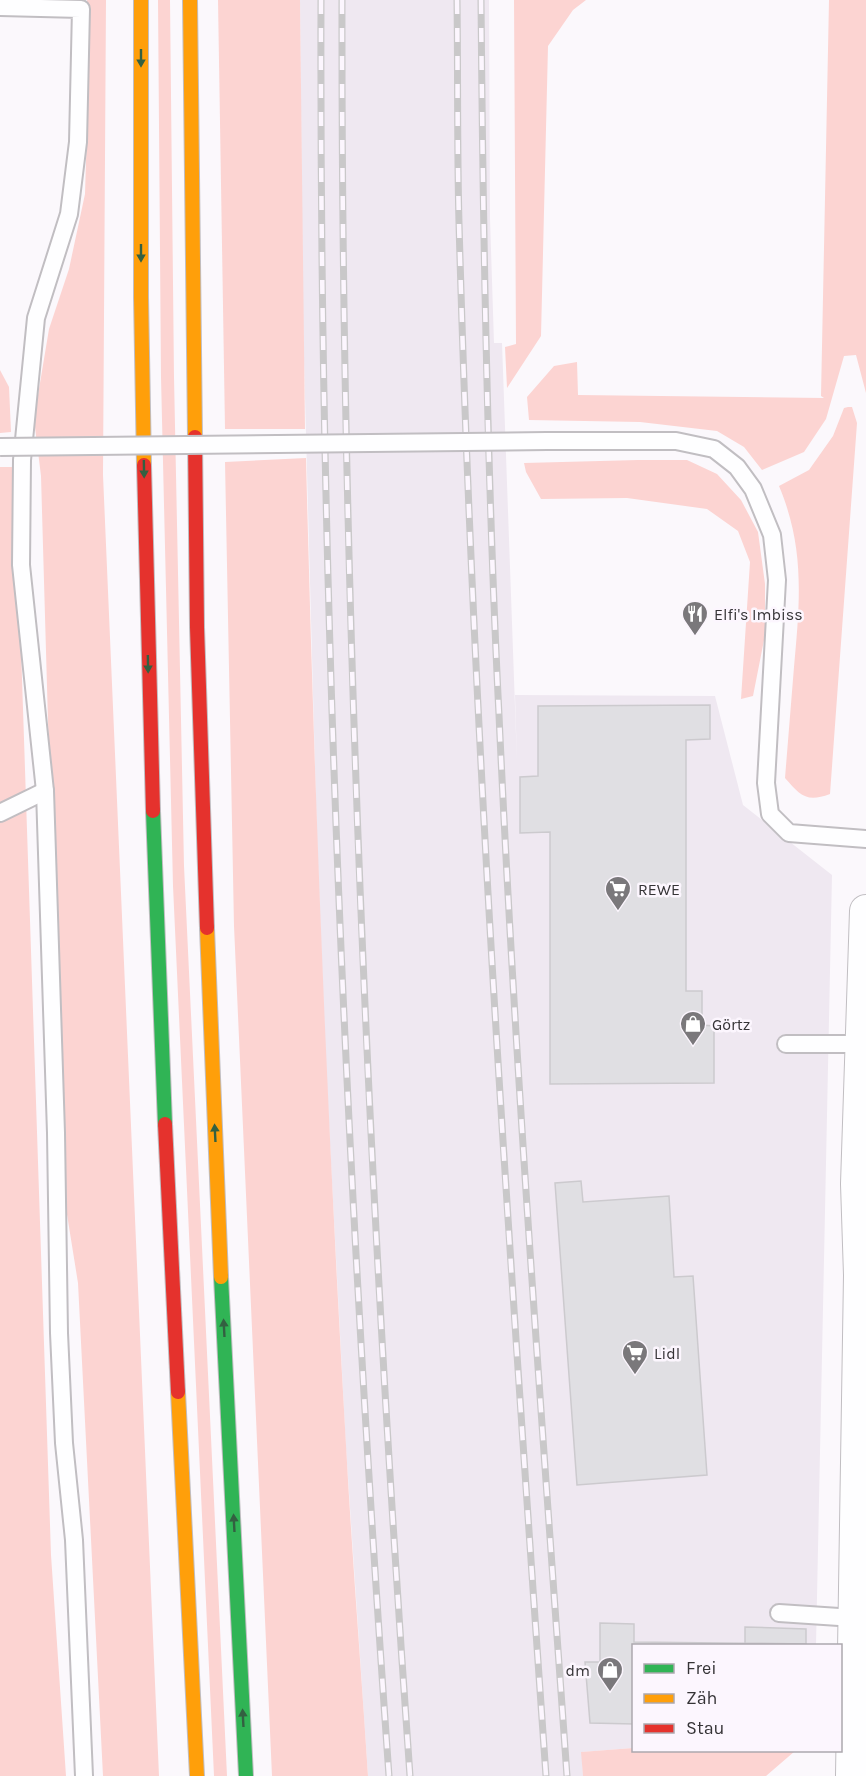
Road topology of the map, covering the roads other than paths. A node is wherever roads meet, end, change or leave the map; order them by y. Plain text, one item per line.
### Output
1 (141, 0) edge
2 (190, 0) edge
3 (0, 7) edge
4 (0, 447) edge
5 (45, 791) junction
6 (0, 813) edge
7 (866, 839) edge
8 (866, 911) edge
9 (786, 1044) dead end
10 (862, 1044) junction
11 (861, 1184) edge
12 (780, 1613) dead end
13 (854, 1618) junction
14 (84, 1776) edge
15 (197, 1776) edge
16 (246, 1776) edge
17 (852, 1776) edge

1 -> 15 highway
16 -> 2 highway
3 - 5 lane
4 - 7 lane, bridge
5 - 6 lane
5 - 14 lane
8 - 10 street
9 - 10 lane
10 - 11 street
11 - 13 street
12 - 13 lane
13 - 17 street

